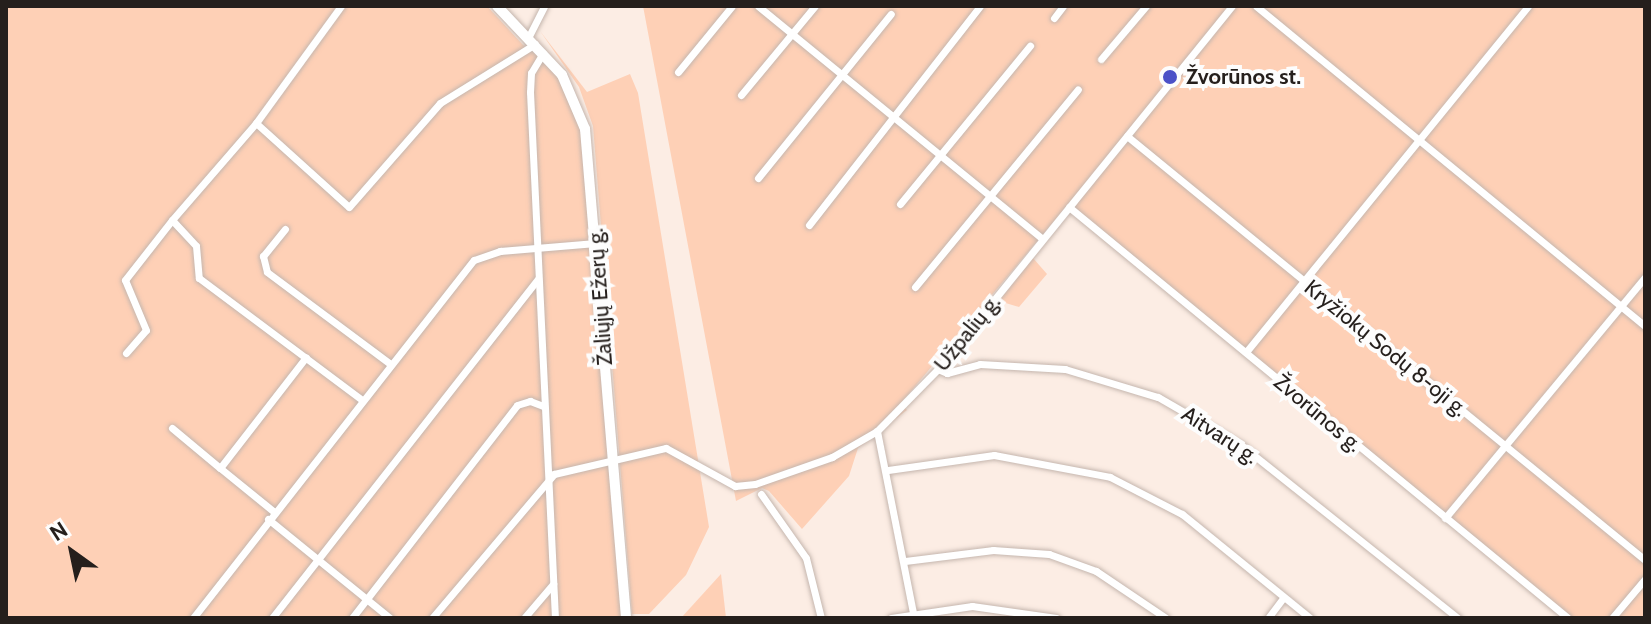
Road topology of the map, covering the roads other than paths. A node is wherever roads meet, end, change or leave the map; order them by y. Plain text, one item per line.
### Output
1 (341, 6) edge
2 (497, 6) edge
3 (544, 6) edge
4 (732, 6) edge
5 (758, 6) edge
6 (815, 6) edge
7 (980, 6) edge
8 (1063, 6) edge
9 (1146, 6) edge
10 (1232, 6) edge
11 (1256, 6) edge
12 (1528, 6) edge
13 (891, 14) dead end
14 (1054, 18) dead end
15 (792, 34) junction
16 (532, 41) junction
17 (1030, 46) dead end
18 (543, 53) junction
19 (1101, 59) dead end
20 (678, 72) dead end
21 (842, 74) junction
22 (1078, 89) dead end
23 (741, 95) dead end
24 (890, 116) junction
25 (256, 123) junction
26 (1127, 136) junction
27 (1418, 140) junction
28 (941, 155) junction
29 (758, 178) dead end
30 (990, 196) junction
31 (900, 204) dead end
32 (1069, 207) junction
33 (172, 220) junction
34 (809, 225) dead end
35 (285, 229) dead end
36 (1043, 239) junction
37 (596, 243) junction
38 (537, 246) junction
39 (1645, 277) edge
40 (538, 279) junction
41 (1304, 281) junction
42 (915, 287) dead end
43 (1621, 306) junction
44 (1645, 326) edge
45 (1246, 352) junction
46 (126, 353) dead end
47 (306, 357) junction
48 (389, 363) junction
49 (938, 369) junction
50 (361, 399) junction
51 (543, 406) junction
52 (172, 428) dead end
53 (877, 431) junction
54 (1506, 446) junction
55 (613, 459) junction
56 (220, 468) junction
57 (888, 470) junction
58 (549, 477) junction
59 (761, 494) dead end
60 (273, 511) junction
61 (1445, 518) junction
62 (268, 519) junction
63 (317, 559) junction
64 (1645, 560) edge
65 (905, 561) junction
66 (1645, 579) edge
67 (553, 584) junction
68 (1284, 597) junction
69 (367, 598) junction
70 (914, 616) edge
71 (193, 618) edge
72 (272, 618) edge
73 (352, 618) edge
74 (390, 618) edge
75 (432, 618) edge
76 (524, 618) edge
77 (555, 618) edge
78 (626, 618) edge
79 (821, 618) edge
80 (891, 618) edge
81 (1056, 618) edge
82 (1166, 618) edge
83 (1268, 618) edge
84 (1310, 618) edge
85 (1458, 618) edge
86 (1568, 618) edge
87 (1612, 618) edge

1 - 25 street
2 - 16 main road, Žaliųjų Ežerų g.
3 - 16 street
4 - 20 street
5 - 15 street
6 - 15 street
7 - 24 street
8 - 14 street
9 - 19 street
10 - 26 street, Užpalių g.
11 - 27 street
12 - 27 street
13 - 21 street
15 - 21 street
15 - 23 street
16 - 18 main road, Žaliųjų Ežerų g.
16 - 25 street
17 - 28 street
18 - 37 main road, Žaliųjų Ežerų g.
18 - 38 street
21 - 24 street
21 - 29 street
22 - 30 street
24 - 28 street
24 - 34 street
25 - 33 street
26 - 32 street, Užpalių g.
26 - 41 street, Kryžiokų Sodų 8-oji g.
27 - 41 street
27 - 43 street
28 - 30 street
28 - 31 street
30 - 36 street
30 - 42 street
32 - 36 street, Užpalių g.
32 - 45 street, Žvorūnos g.
33 - 46 street
33 - 47 street
35 - 48 street
36 - 49 street, Užpalių g.
37 - 38 street
37 - 55 main road, Žaliųjų Ežerų g.
38 - 40 street
38 - 48 street
39 - 43 street
40 - 51 street
40 - 63 street
41 - 45 street
41 - 54 street, Kryžiokų Sodų 8-oji g.
43 - 44 street
43 - 54 street
45 - 61 street, Žvorūnos g.
47 - 50 street
47 - 56 street
48 - 50 street
49 - 53 street, Užpalių g.
49 - 85 street, Aitvarų g.
50 - 60 street
51 - 58 street
51 - 69 street
52 - 56 street
53 - 55 street, Užpalių g.
53 - 57 street
54 - 61 street
54 - 64 street, Kryžiokų Sodų 8-oji g.
55 - 58 street, Užpalių g.
55 - 78 main road, Žaliųjų Ežerų g.
56 - 60 street
57 - 65 street
57 - 68 street
58 - 67 street
58 - 75 street
59 - 79 street
60 - 62 street
61 - 86 street, Žvorūnos g.
62 - 63 street
62 - 71 street
63 - 69 street
63 - 72 street
65 - 70 street
65 - 82 street
66 - 87 street
67 - 76 street
67 - 77 street
68 - 83 street
68 - 84 street
69 - 73 street
69 - 74 street
70 - 80 street
70 - 81 street

